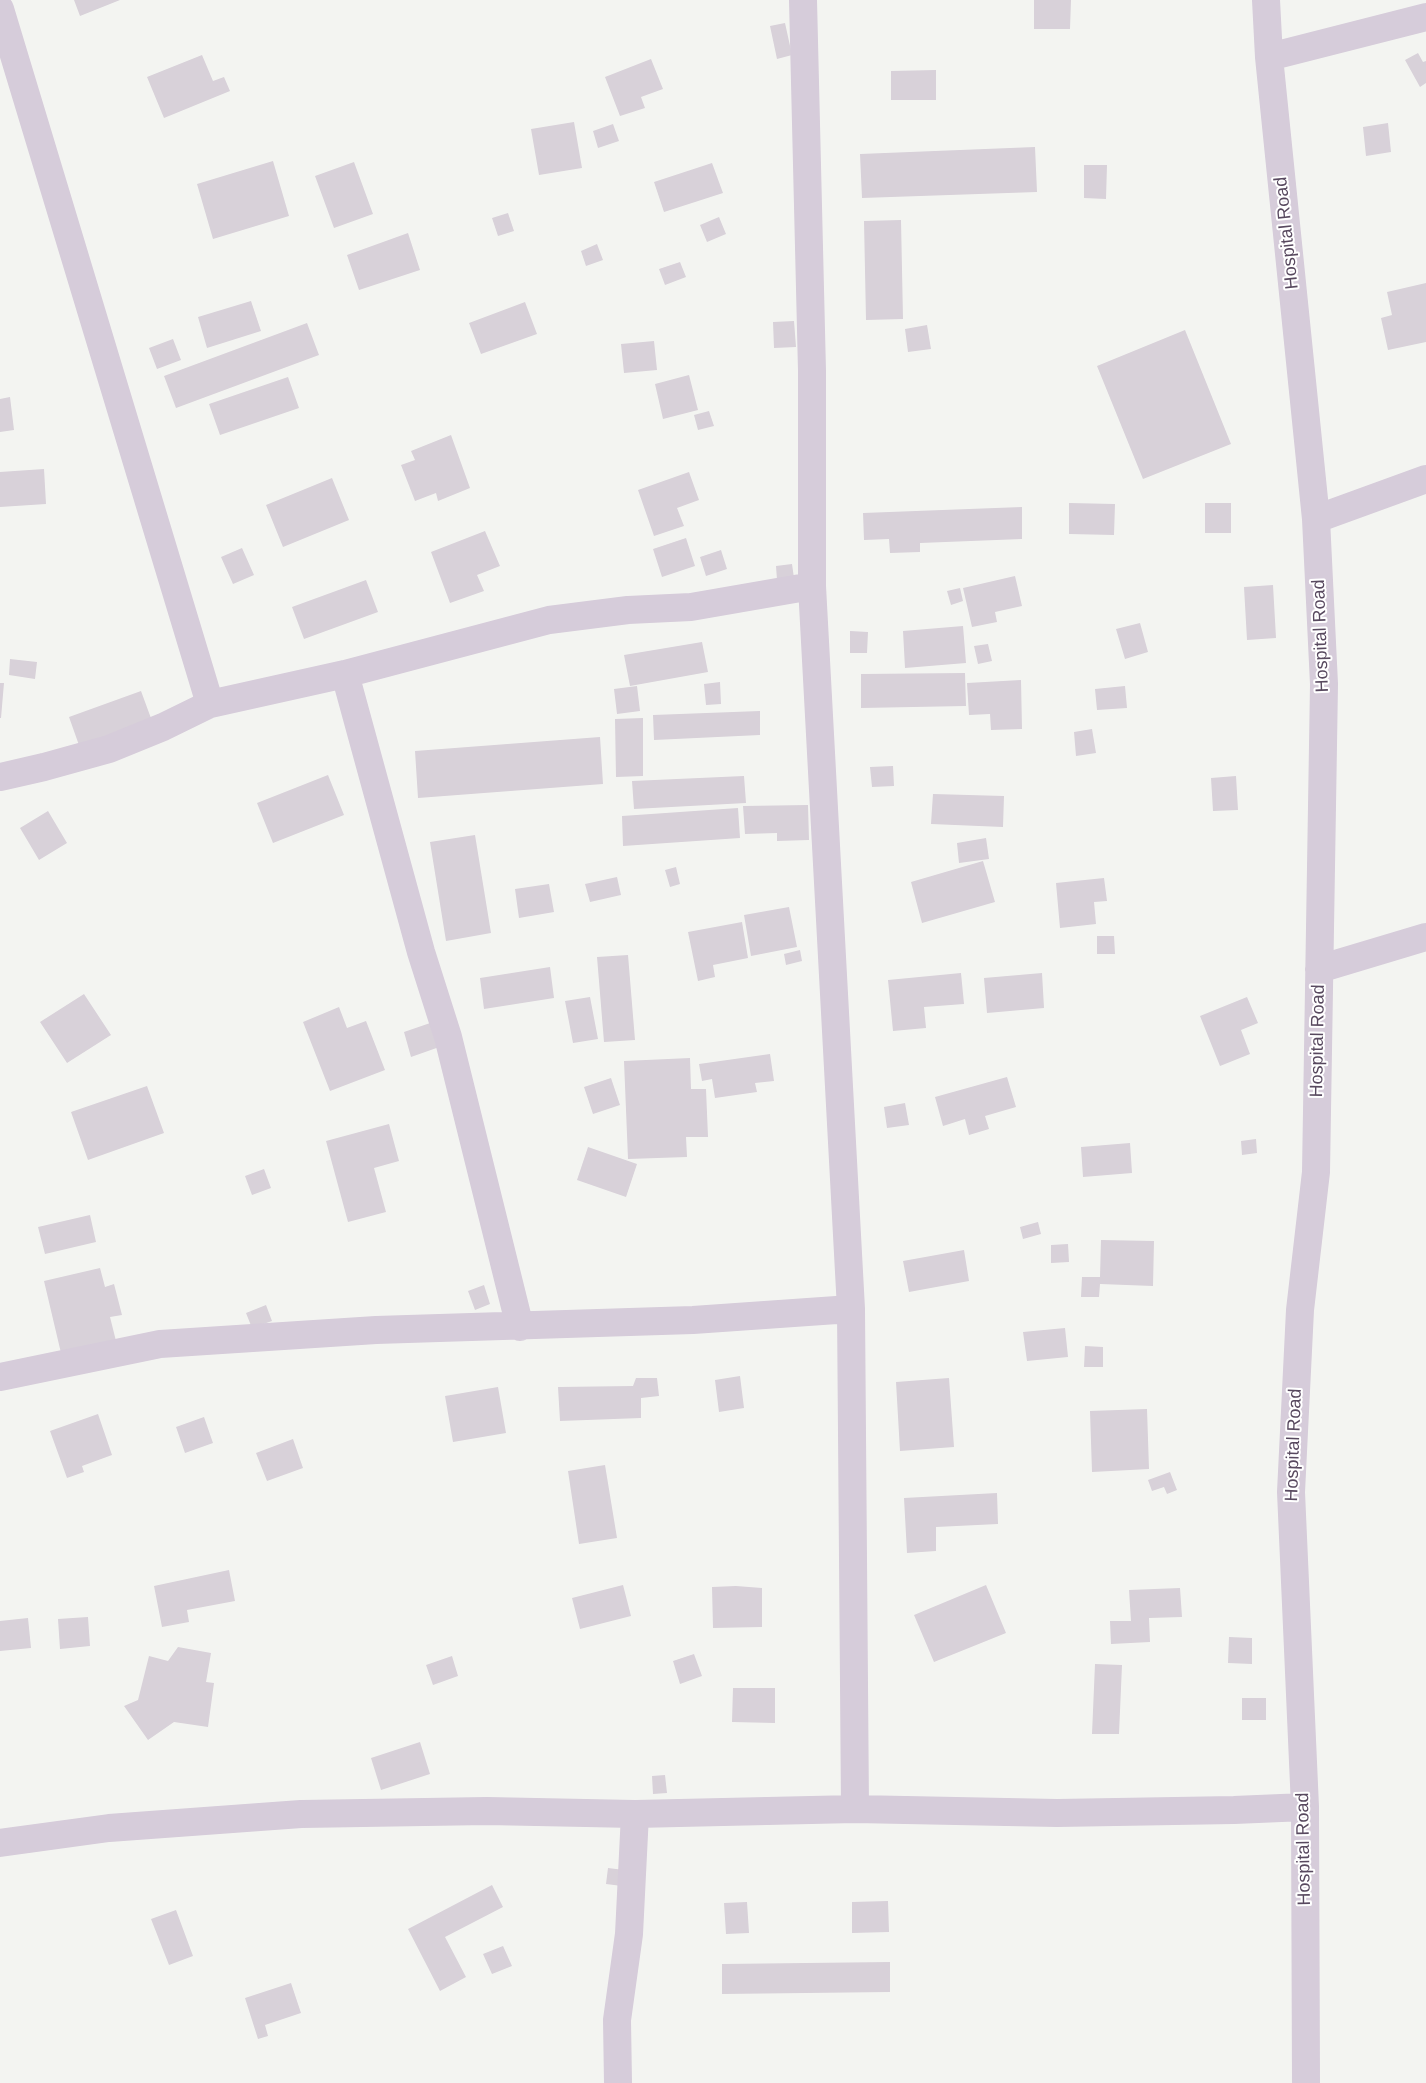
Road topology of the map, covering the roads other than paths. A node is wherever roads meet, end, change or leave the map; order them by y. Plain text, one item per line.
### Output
1 (803, 0) edge
2 (1266, 0) edge
3 (0, 9) edge
4 (1426, 17) edge
5 (1269, 57) junction
6 (1426, 479) edge
7 (1316, 519) junction
8 (812, 586) junction
9 (345, 674) junction
10 (210, 704) junction
11 (0, 777) edge
12 (1426, 937) edge
13 (1319, 969) junction
14 (851, 1309) junction
15 (520, 1327) junction
16 (0, 1377) edge
17 (1305, 1807) junction
18 (855, 1809) junction
19 (635, 1814) junction
20 (0, 1843) edge
21 (618, 2083) edge
22 (1306, 2083) edge

1 - 8 street
2 - 5 street, Hospital Road
3 - 10 street
4 - 5 street
5 - 7 street, Hospital Road
6 - 7 street
7 - 13 street, Hospital Road
8 - 9 street
8 - 14 street
9 - 10 street
9 - 15 street
10 - 11 street
12 - 13 street
13 - 17 street, Hospital Road
14 - 15 street
14 - 18 street
15 - 16 street
17 - 18 street
17 - 22 street, Hospital Road
18 - 19 street
19 - 20 street
19 - 21 street

